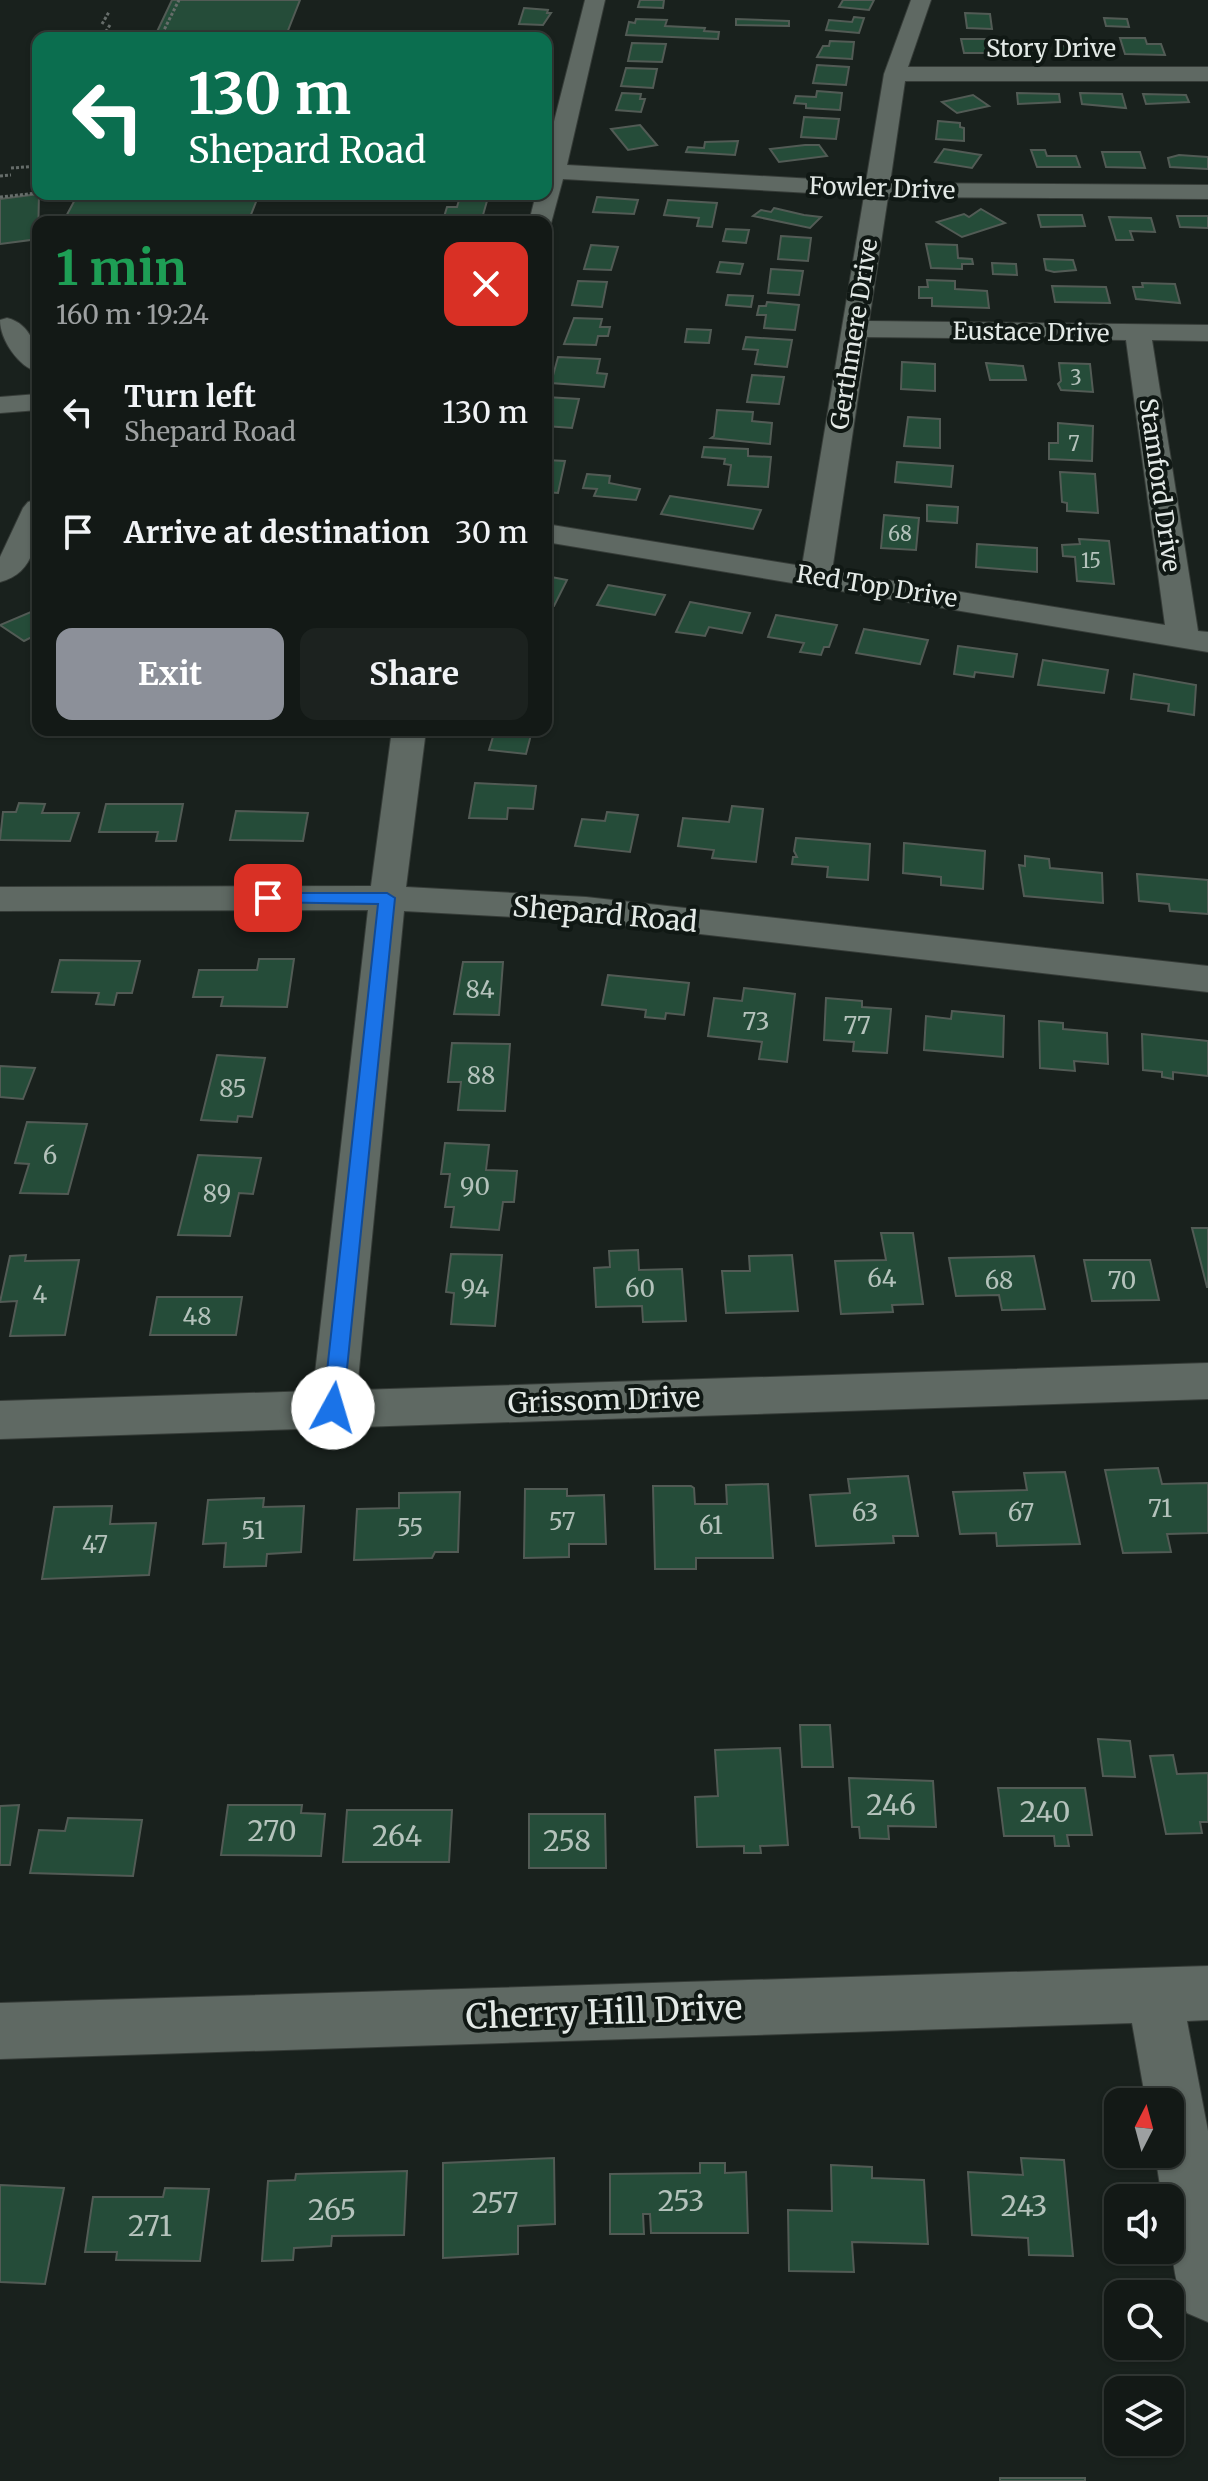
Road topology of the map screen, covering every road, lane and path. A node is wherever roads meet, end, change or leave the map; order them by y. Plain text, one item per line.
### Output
1 (179, 0) edge
2 (595, 0) edge
3 (921, 0) edge
4 (109, 12) dead end
5 (102, 24) dead end
6 (110, 25) dead end
7 (106, 32) edge
8 (163, 32) edge
9 (895, 74) junction
10 (1208, 74) edge
11 (32, 166) edge
12 (11, 168) dead end
13 (556, 171) junction
14 (11, 175) dead end
15 (0, 176) edge
16 (552, 185) edge
17 (877, 190) junction
18 (1208, 192) edge
19 (32, 194) edge
20 (0, 197) edge
21 (7, 326) dead end
22 (854, 329) junction
23 (1138, 333) junction
24 (1208, 333) edge
25 (32, 357) edge
26 (32, 402) edge
27 (0, 405) edge
28 (32, 521) edge
29 (552, 534) edge
30 (0, 573) edge
31 (816, 576) junction
32 (1195, 640) edge
33 (408, 736) edge
34 (387, 898) junction
35 (0, 899) edge
36 (1208, 979) edge
37 (1208, 1381) edge
38 (333, 1408) junction
39 (0, 1420) edge
40 (1181, 1994) edge
41 (0, 2031) edge
42 (1208, 2292) edge

1 - 8 path
2 - 13 street
3 - 9 street, Gerthmere Drive
4 - 5 path
6 - 7 path
9 - 10 street, Story Drive
9 - 17 street, Gerthmere Drive
11 - 12 path
13 - 16 street
13 - 17 street, Fowler Drive
14 - 15 path
17 - 18 street, Fowler Drive
17 - 22 street, Gerthmere Drive
19 - 20 path
21 - 25 street
22 - 23 street, Eustace Drive
22 - 31 street, Gerthmere Drive
23 - 24 street, Eustace Drive
23 - 32 street, Stamford Drive
26 - 27 street
28 - 30 street
29 - 31 street, Red Top Drive
31 - 32 street, Red Top Drive
33 - 34 street
34 - 35 street, Shepard Road
34 - 36 street, Shepard Road
34 - 38 street
37 - 38 street, Grissom Drive
38 - 39 street, Grissom Drive
40 - 41 street, Cherry Hill Drive
40 - 42 street

